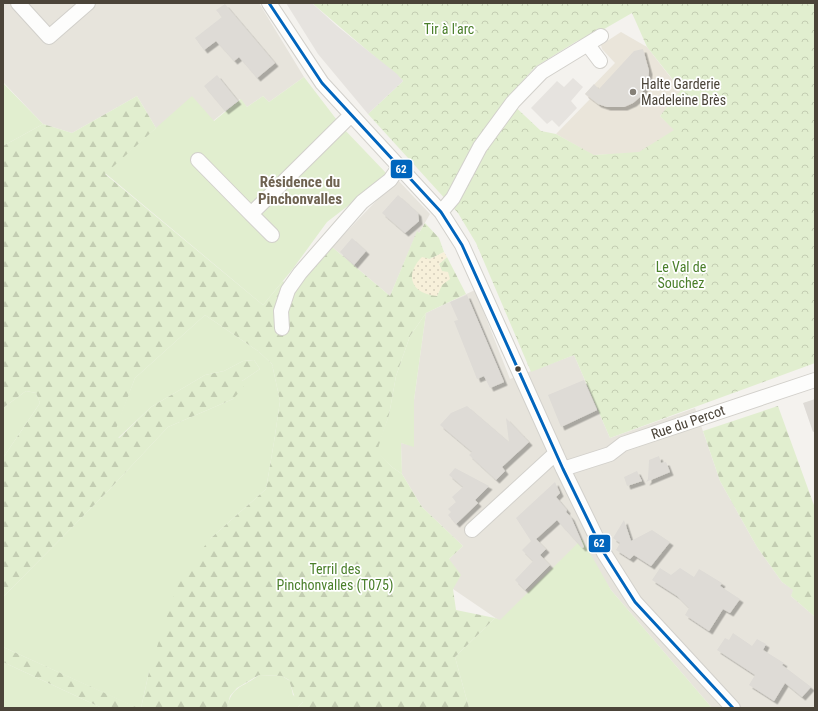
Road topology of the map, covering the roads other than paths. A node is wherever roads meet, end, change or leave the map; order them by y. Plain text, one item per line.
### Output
1 (18, 3) edge
2 (88, 3) edge
3 (269, 3) edge
4 (601, 36) dead end
5 (588, 45) junction
6 (600, 61) dead end
7 (351, 115) junction
8 (198, 160) dead end
9 (399, 167) junction
10 (441, 212) junction
11 (251, 214) junction
12 (272, 235) dead end
13 (282, 328) dead end
14 (815, 380) edge
15 (560, 461) junction
16 (472, 530) dead end
17 (732, 708) edge

1 - 2 street
3 - 7 street
4 - 5 street
5 - 6 street
5 - 10 street
7 - 9 street
7 - 11 street
8 - 11 street
9 - 10 street
9 - 13 street
10 - 15 street
11 - 12 street
14 - 15 street, Rue du Percot
15 - 16 street
15 - 17 street

